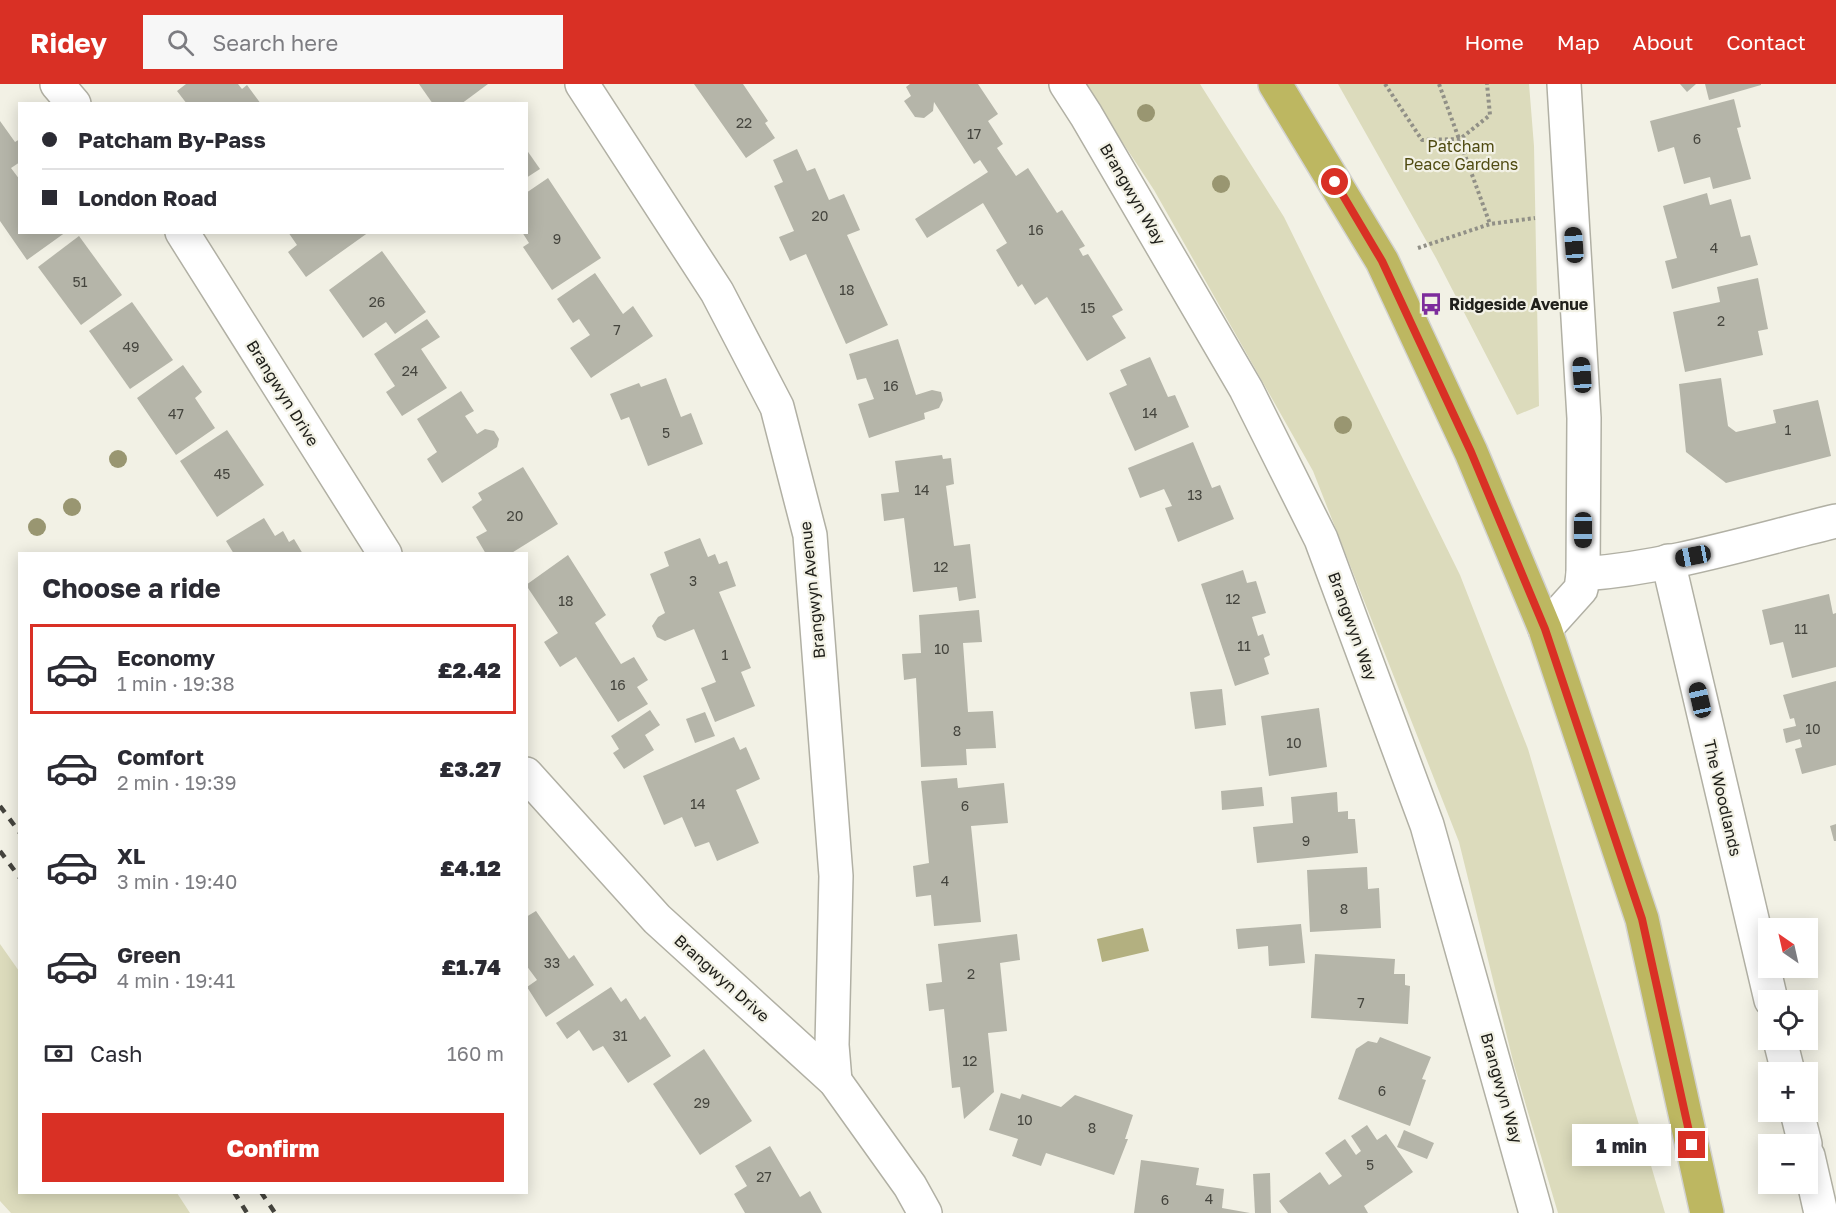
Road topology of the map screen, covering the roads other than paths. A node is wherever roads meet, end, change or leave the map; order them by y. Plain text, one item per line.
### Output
1 (57, 84) edge
2 (582, 84) edge
3 (1066, 84) edge
4 (1275, 84) edge
5 (1564, 84) edge
6 (72, 102) edge
7 (183, 234) edge
8 (1836, 521) edge
9 (384, 552) edge
10 (1668, 561) junction
11 (1583, 574) junction
12 (1545, 629) junction
13 (528, 776) edge
14 (1769, 990) edge
15 (835, 1081) junction
16 (1817, 1194) edge
17 (918, 1199) edge
18 (946, 1213) edge
19 (1536, 1213) edge
20 (1707, 1213) edge
21 (1821, 1213) edge

1 - 6 street
2 - 15 street, Brangwyn Avenue
3 - 19 street, Brangwyn Way
4 - 12 highway
5 - 11 street
7 - 9 street, Brangwyn Drive
8 - 10 street
10 - 11 street
10 - 14 street, The Woodlands
11 - 12 street
12 - 20 highway
13 - 15 street, Brangwyn Drive
15 - 17 street, Brangwyn Drive
16 - 21 street
17 - 18 street, Brangwyn Drive

